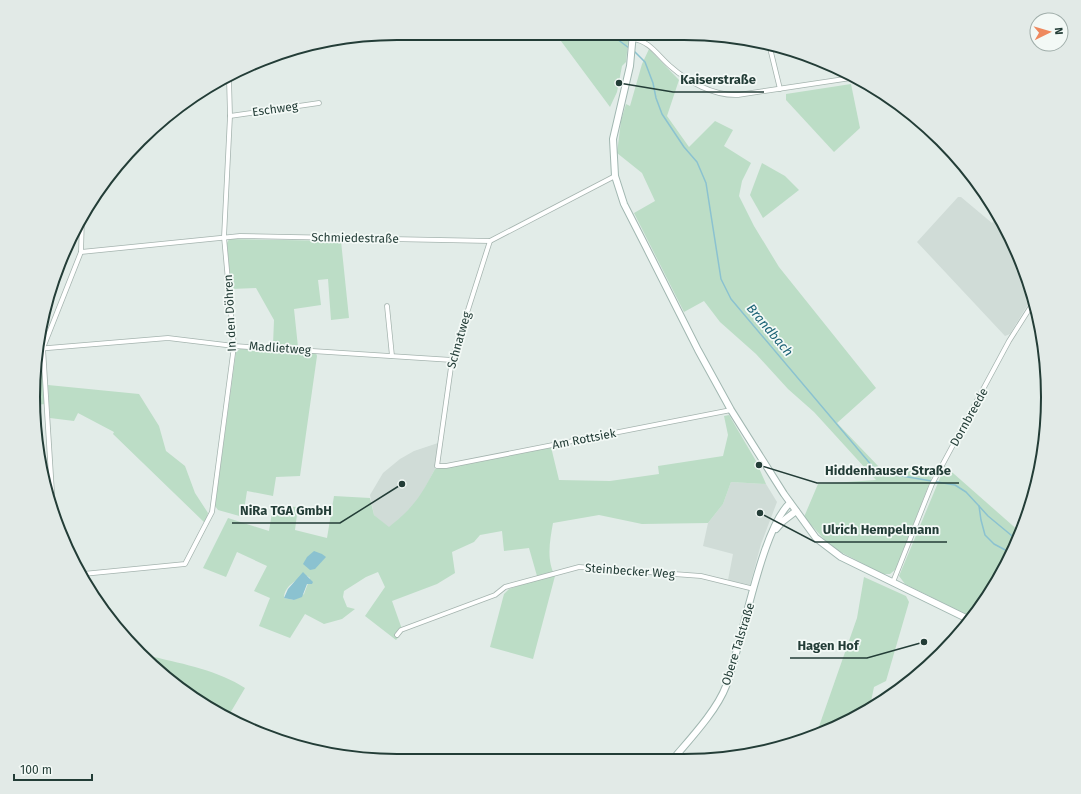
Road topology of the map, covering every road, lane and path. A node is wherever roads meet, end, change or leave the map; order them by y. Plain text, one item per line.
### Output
1 (633, 40) edge
2 (638, 40) edge
3 (770, 51) edge
4 (845, 79) edge
5 (229, 82) edge
6 (780, 88) junction
7 (319, 103) dead end
8 (230, 116) junction
9 (615, 176) junction
10 (82, 230) edge
11 (224, 237) junction
12 (490, 241) junction
13 (81, 252) junction
14 (387, 306) dead end
15 (1030, 307) edge
16 (44, 346) edge
17 (234, 346) junction
18 (43, 348) edge
19 (43, 349) edge
20 (392, 356) junction
21 (452, 360) junction
22 (732, 410) junction
23 (437, 466) joint
24 (52, 488) edge
25 (790, 504) junction
26 (796, 512) junction
27 (770, 540) junction
28 (87, 574) edge
29 (893, 582) junction
30 (754, 589) junction
31 (964, 617) edge
32 (398, 635) dead end
33 (677, 754) edge

1 - 9 main road
2 - 6 street
3 - 6 street
4 - 6 street
5 - 8 street, In den Döhren
7 - 8 street, Eschweg
8 - 11 street, In den Döhren
9 - 12 street, Schmiedestraße
9 - 22 main road
10 - 13 street
11 - 12 street, Schmiedestraße
11 - 13 street, Schmiedestraße
11 - 17 street, In den Döhren
12 - 21 street, Schnatweg
13 - 16 street
14 - 20 street
15 - 29 street, Dornbreede
17 - 18 street, Madlietweg
17 - 20 street, Madlietweg
17 - 28 street, In den Döhren
19 - 24 street
20 - 21 street, Madlietweg
21 - 23 street, Schnatweg
22 - 23 street, Am Rottsiek
22 - 25 main road
25 - 26 main road
25 - 27 main road, Obere Talstraße
26 - 27 main road, Obere Talstraße
26 - 29 main road
27 - 30 main road, Obere Talstraße
29 - 31 main road
30 - 32 street, Steinbecker Weg
30 - 33 main road, Obere Talstraße

